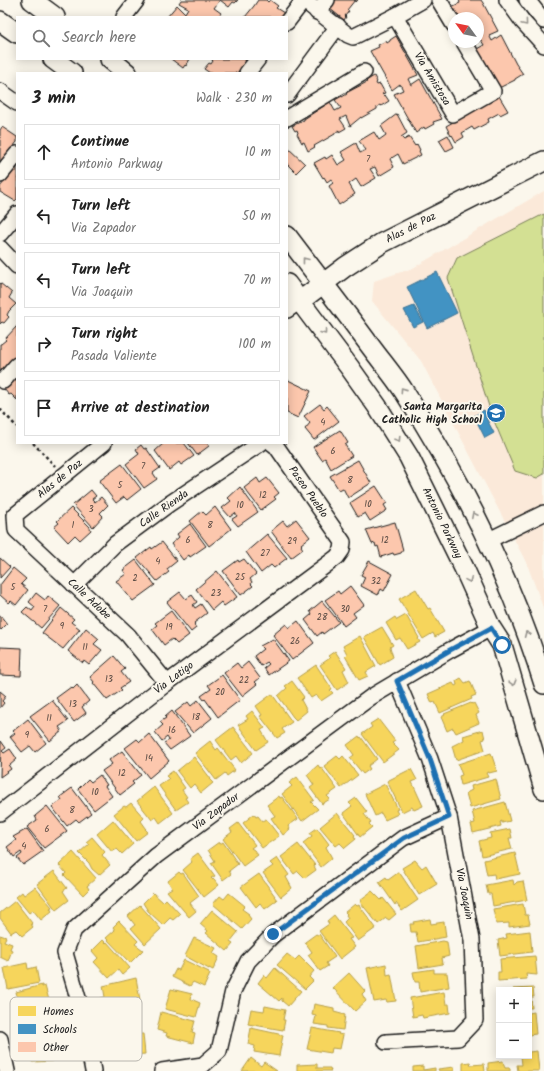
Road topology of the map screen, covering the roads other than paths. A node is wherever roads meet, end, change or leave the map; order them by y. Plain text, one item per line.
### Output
1 (32, 0) edge
2 (137, 0) edge
3 (303, 0) edge
4 (327, 0) edge
5 (423, 0) edge
6 (439, 0) edge
7 (507, 0) edge
8 (527, 0) edge
9 (318, 12) junction
10 (448, 15) edge
11 (55, 16) edge
12 (125, 16) edge
13 (395, 16) junction
14 (0, 21) edge
15 (288, 21) edge
16 (544, 21) edge
17 (338, 26) junction
18 (16, 32) edge
19 (544, 45) edge
20 (468, 48) edge
21 (53, 60) edge
22 (111, 60) edge
23 (257, 60) edge
24 (71, 72) edge
25 (126, 72) edge
26 (248, 72) edge
27 (364, 72) dead end
28 (0, 91) edge
29 (288, 94) edge
30 (16, 102) edge
31 (288, 117) edge
32 (16, 155) edge
33 (544, 161) edge
34 (0, 175) edge
35 (16, 215) edge
36 (0, 234) edge
37 (288, 237) edge
38 (0, 248) edge
39 (16, 265) edge
40 (324, 283) junction
41 (288, 287) edge
42 (294, 305) edge
43 (16, 366) edge
44 (3, 381) dead end
45 (103, 444) edge
46 (260, 444) edge
47 (273, 444) edge
48 (544, 513) edge
49 (15, 515) joint
50 (487, 541) junction
51 (343, 542) joint
52 (74, 585) junction
53 (491, 628) junction
54 (397, 681) junction
55 (167, 683) junction
56 (544, 684) edge
57 (544, 789) edge
58 (0, 813) edge
59 (449, 817) junction
60 (77, 997) edge
61 (0, 1039) edge
62 (386, 1042) dead end
63 (91, 1061) edge
64 (7, 1071) edge
65 (93, 1071) edge
66 (162, 1071) edge

1 - 11 main road
2 - 12 street
3 - 9 street
3 - 15 street
4 - 9 street
5 - 13 street
6 - 10 street
7 -> 19 street
8 - 16 street
9 - 17 street
13 - 17 street
13 - 20 street, Via Amistosa
14 - 18 main road
17 - 29 street
21 - 24 main road
22 - 25 main road
23 - 26 street
27 - 31 street
28 - 30 street
32 - 34 street
33 - 40 main road, Alas de Paz
35 - 36 street
40 -> 37 main road
38 - 39 street
40 - 42 main road, Alas de Paz
50 -> 40 main road
41 - 42 main road, Antonio Parkway
42 -> 53 main road, Antonio Parkway
43 - 44 street
45 - 49 street, Alas de Paz
46 - 52 street, Calle Rienda
47 - 51 street, Paseo Pueblo
48 - 50 street
49 - 52 street, Calle Adobe
56 -> 50 main road
51 - 55 street, Via Latigo
52 - 55 street, Calle Adobe
53 - 54 street, Via Zapador
53 -> 57 main road, Antonio Parkway
54 - 59 street, Via Joaquin
54 - 60 street, Via Zapador
55 - 58 street, Via Latigo
59 - 62 street, Via Joaquin
59 - 66 street
61 - 64 street
63 - 65 street, Via Zapador

